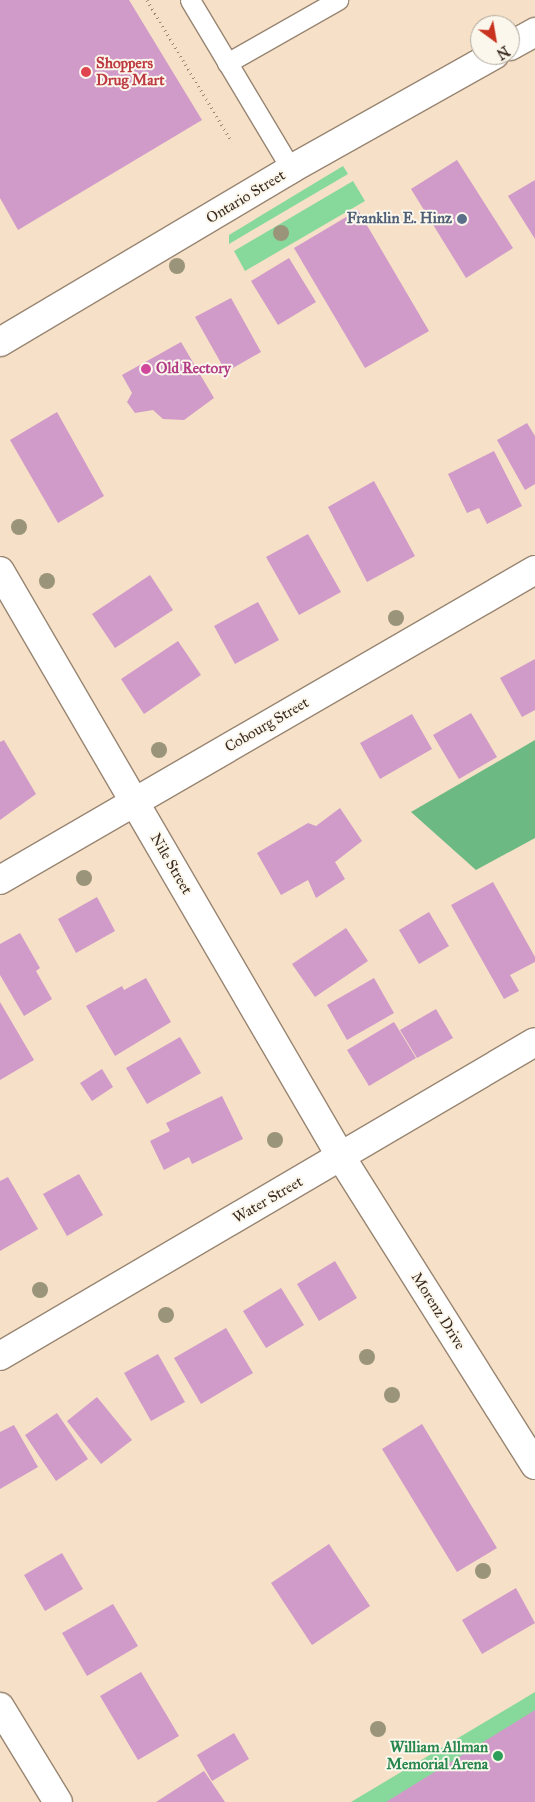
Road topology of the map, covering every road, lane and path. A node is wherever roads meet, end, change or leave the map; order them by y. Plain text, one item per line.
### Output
1 (147, 0) edge
2 (190, 0) edge
3 (338, 0) edge
4 (535, 32) edge
5 (520, 40) edge
6 (227, 63) junction
7 (476, 65) edge
8 (232, 142) dead end
9 (291, 169) junction
10 (0, 342) edge
11 (535, 570) edge
12 (0, 572) edge
13 (134, 802) junction
14 (0, 880) edge
15 (535, 1042) edge
16 (341, 1157) junction
17 (0, 1356) edge
18 (535, 1465) edge
19 (0, 1707) edge
20 (57, 1802) edge

1 - 8 path
2 - 6 lane
3 - 6 lane
4 - 5 street
6 - 9 lane
7 - 9 street, Ontario Street
9 - 10 street, Ontario Street
11 - 13 street, Cobourg Street
12 - 13 street, Nile Street
13 - 14 street, Cobourg Street
13 - 16 street, Nile Street
15 - 16 street, Water Street
16 - 17 street, Water Street
16 - 18 street, Morenz Drive
19 - 20 street

